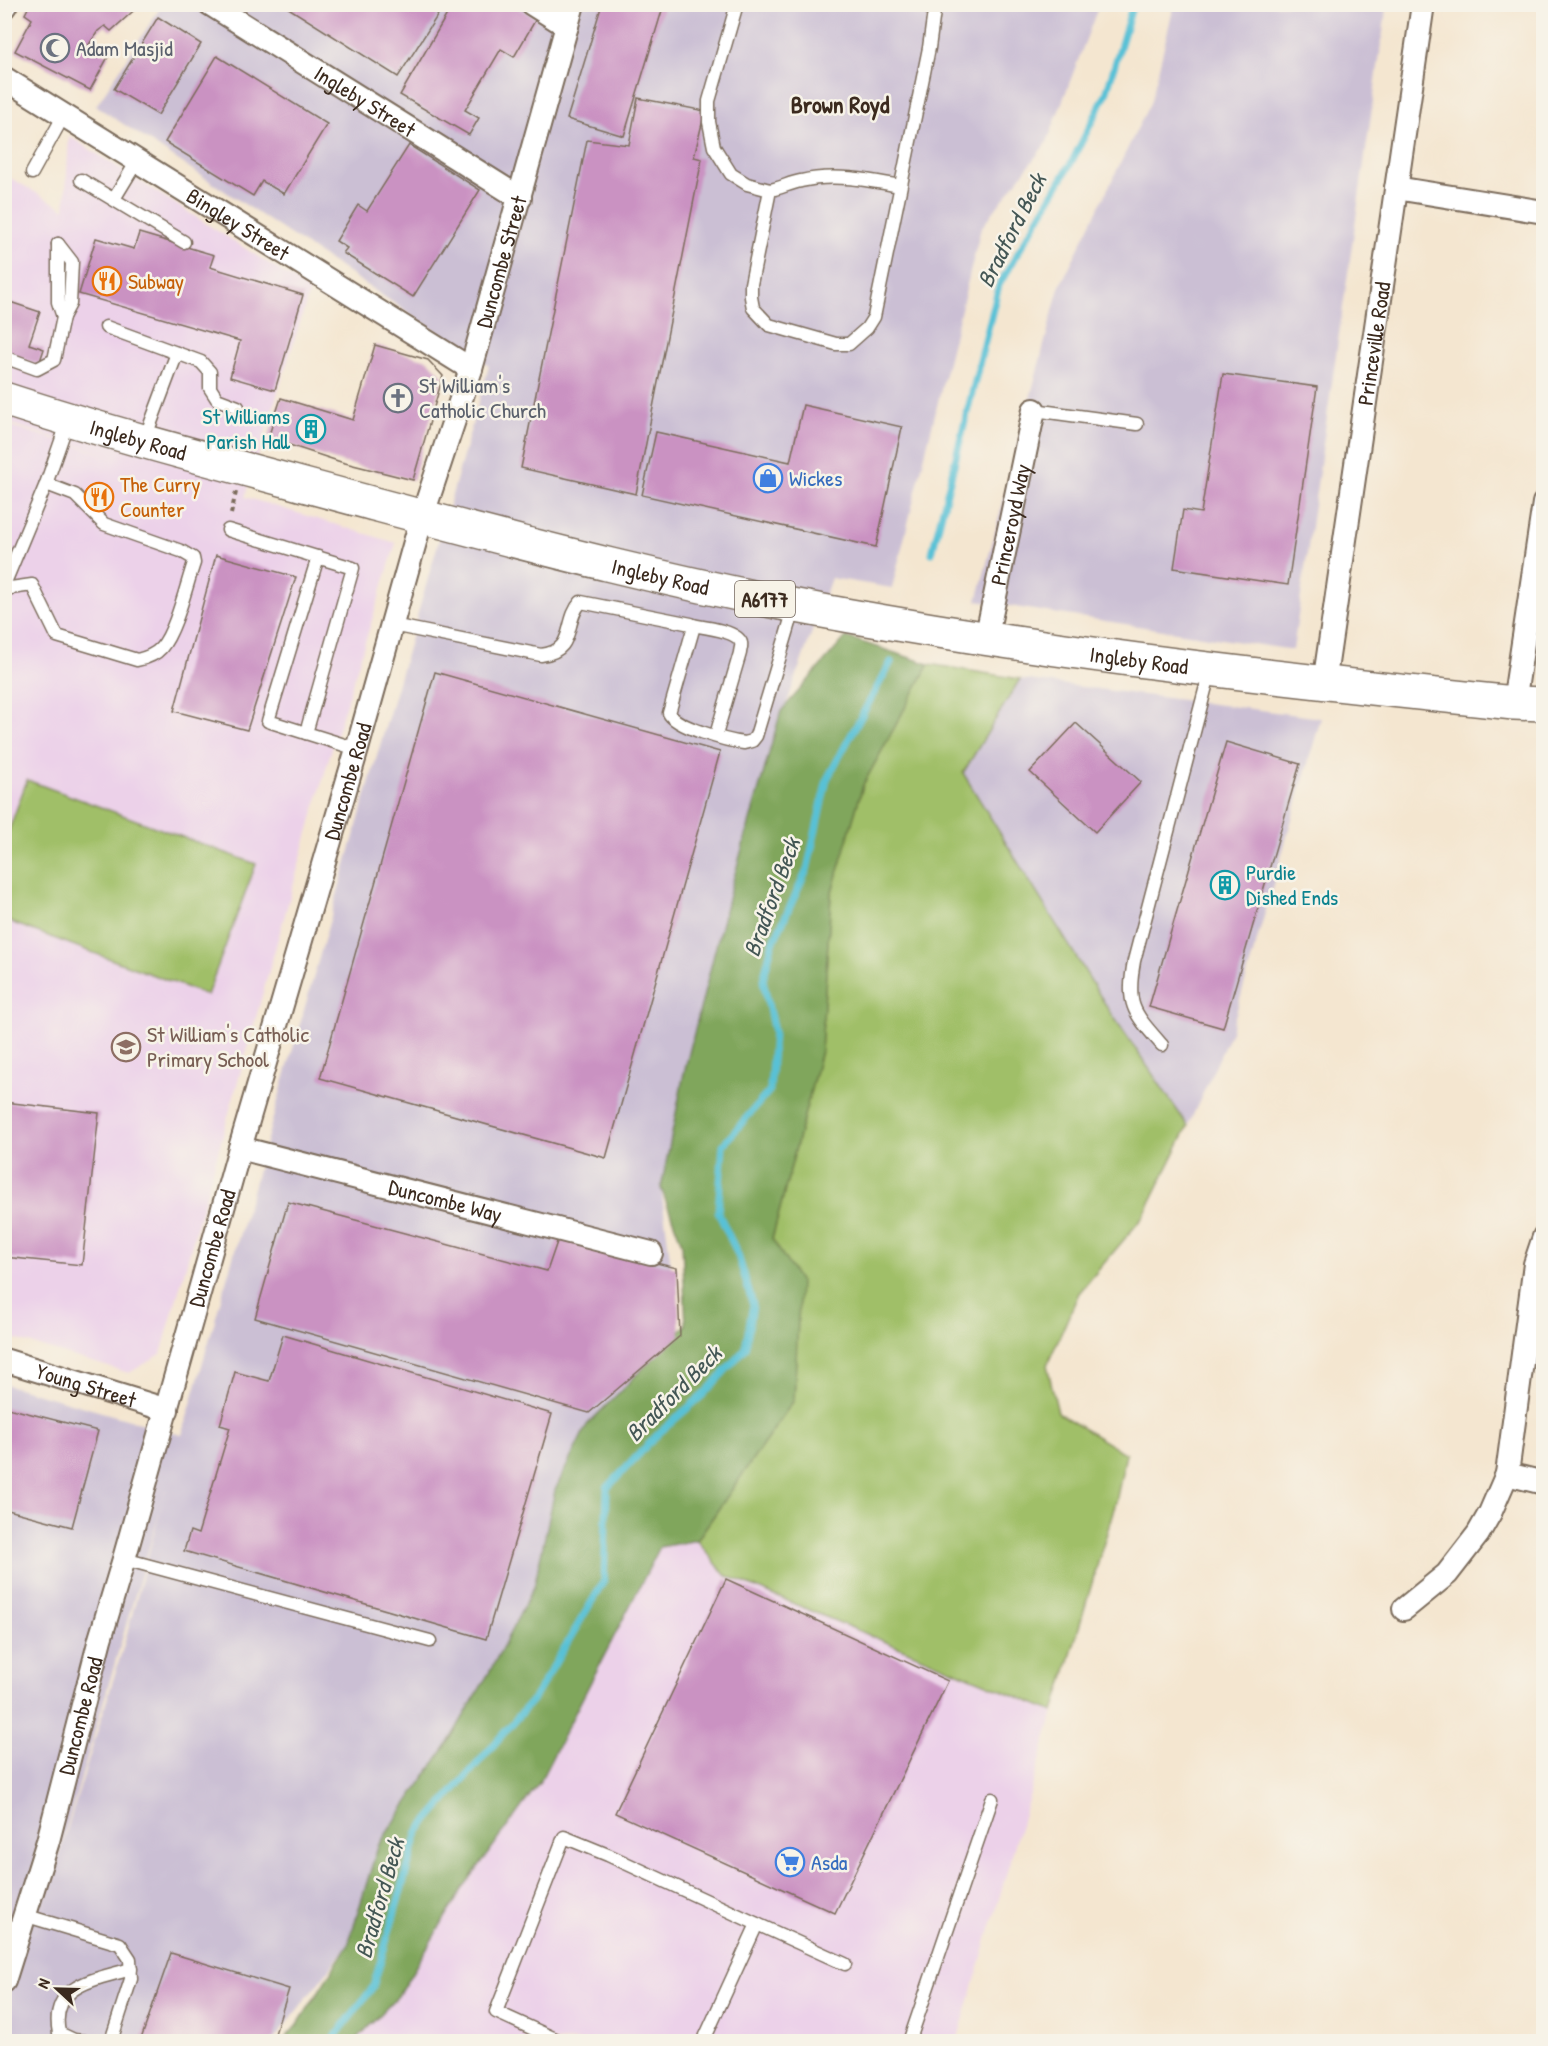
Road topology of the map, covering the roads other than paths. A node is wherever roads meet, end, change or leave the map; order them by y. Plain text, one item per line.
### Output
1 (210, 4) edge
2 (532, 4) edge
3 (573, 4) edge
4 (737, 4) edge
5 (935, 4) edge
6 (1423, 4) edge
7 (567, 26) junction
8 (4, 78) edge
9 (64, 115) junction
10 (137, 161) junction
11 (32, 172) dead end
12 (81, 180) dead end
13 (900, 186) junction
14 (1396, 188) junction
15 (770, 190) junction
16 (520, 198) junction
17 (114, 200) junction
18 (1544, 212) edge
19 (184, 242) dead end
20 (58, 244) dead end
21 (106, 327) dead end
22 (177, 353) junction
23 (4, 357) edge
24 (471, 369) junction
25 (4, 399) edge
26 (238, 407) dead end
27 (1034, 410) joint
28 (69, 420) junction
29 (1137, 424) dead end
30 (143, 442) junction
31 (46, 484) junction
32 (1544, 503) edge
33 (423, 517) junction
34 (228, 530) road end
35 (318, 557) junction
36 (4, 587) edge
37 (795, 605) junction
38 (392, 625) junction
39 (692, 625) junction
40 (986, 639) junction
41 (1211, 670) junction
42 (1324, 684) junction
43 (1529, 704) edge
44 (306, 732) junction
45 (716, 735) junction
46 (357, 749) junction
47 (1162, 1046) dead end
48 (240, 1148) junction
49 (1544, 1237) edge
50 (651, 1253) dead end
51 (4, 1360) edge
52 (167, 1410) junction
53 (1507, 1474) junction
54 (1544, 1483) edge
55 (124, 1559) junction
56 (1404, 1610) dead end
57 (430, 1641) dead end
58 (992, 1798) dead end
59 (24, 1915) junction
60 (757, 1924) junction
61 (844, 1964) dead end
62 (131, 1969) junction
63 (4, 1981) edge
64 (90, 2042) edge
65 (103, 2042) edge
66 (562, 2042) edge
67 (703, 2042) edge
68 (909, 2042) edge

1 - 16 street, Ingleby Street
2 - 7 street
3 - 7 street, Duncombe Street
4 - 15 lane
5 - 13 lane
6 - 14 street, Princeville Road
7 - 16 street, Duncombe Street
8 - 9 street, Bingley Street
9 - 10 street, Bingley Street
9 - 11 lane
10 - 17 lane
10 - 24 street, Bingley Street
12 - 17 lane
13 - 15 lane
13 - 15 lane
14 - 18 street
14 - 42 street, Princeville Road
16 - 24 street, Duncombe Street
17 - 19 lane
20 - 23 lane
21 - 22 lane
22 - 26 lane
22 - 30 lane
24 - 33 street, Duncombe Street
25 - 28 main road, Ingleby Road / A6177
27 - 29 lane
27 - 40 street, Princeroyd Way
28 - 30 main road, Ingleby Road / A6177
28 - 31 lane
30 - 33 main road, Ingleby Road / A6177
31 - 36 lane
31 - 36 lane
32 - 43 street
33 - 37 main road, Ingleby Road / A6177
33 - 38 street, Duncombe Road
34 - 35 lane
35 - 44 lane
35 - 44 lane
37 - 40 main road, Ingleby Road / A6177
37 - 45 lane
38 - 39 lane
38 - 46 street, Duncombe Road
39 - 45 lane
39 - 45 lane
40 - 41 main road, Ingleby Road / A6177
41 - 42 main road, Ingleby Road / A6177
41 - 47 lane
42 - 43 main road, Ingleby Road / A6177
44 - 46 lane
46 - 48 street, Duncombe Road
48 - 50 street, Duncombe Way
48 - 52 street, Duncombe Road
49 - 53 street
51 - 52 street, Young Street
52 - 55 street, Duncombe Road
53 - 54 street
53 - 56 street
55 - 57 lane
55 - 59 street, Duncombe Road
58 - 68 lane
59 - 62 lane
59 - 63 street, Duncombe Road
60 - 61 lane
60 - 66 lane
60 - 67 lane
62 - 64 lane
62 - 65 lane

